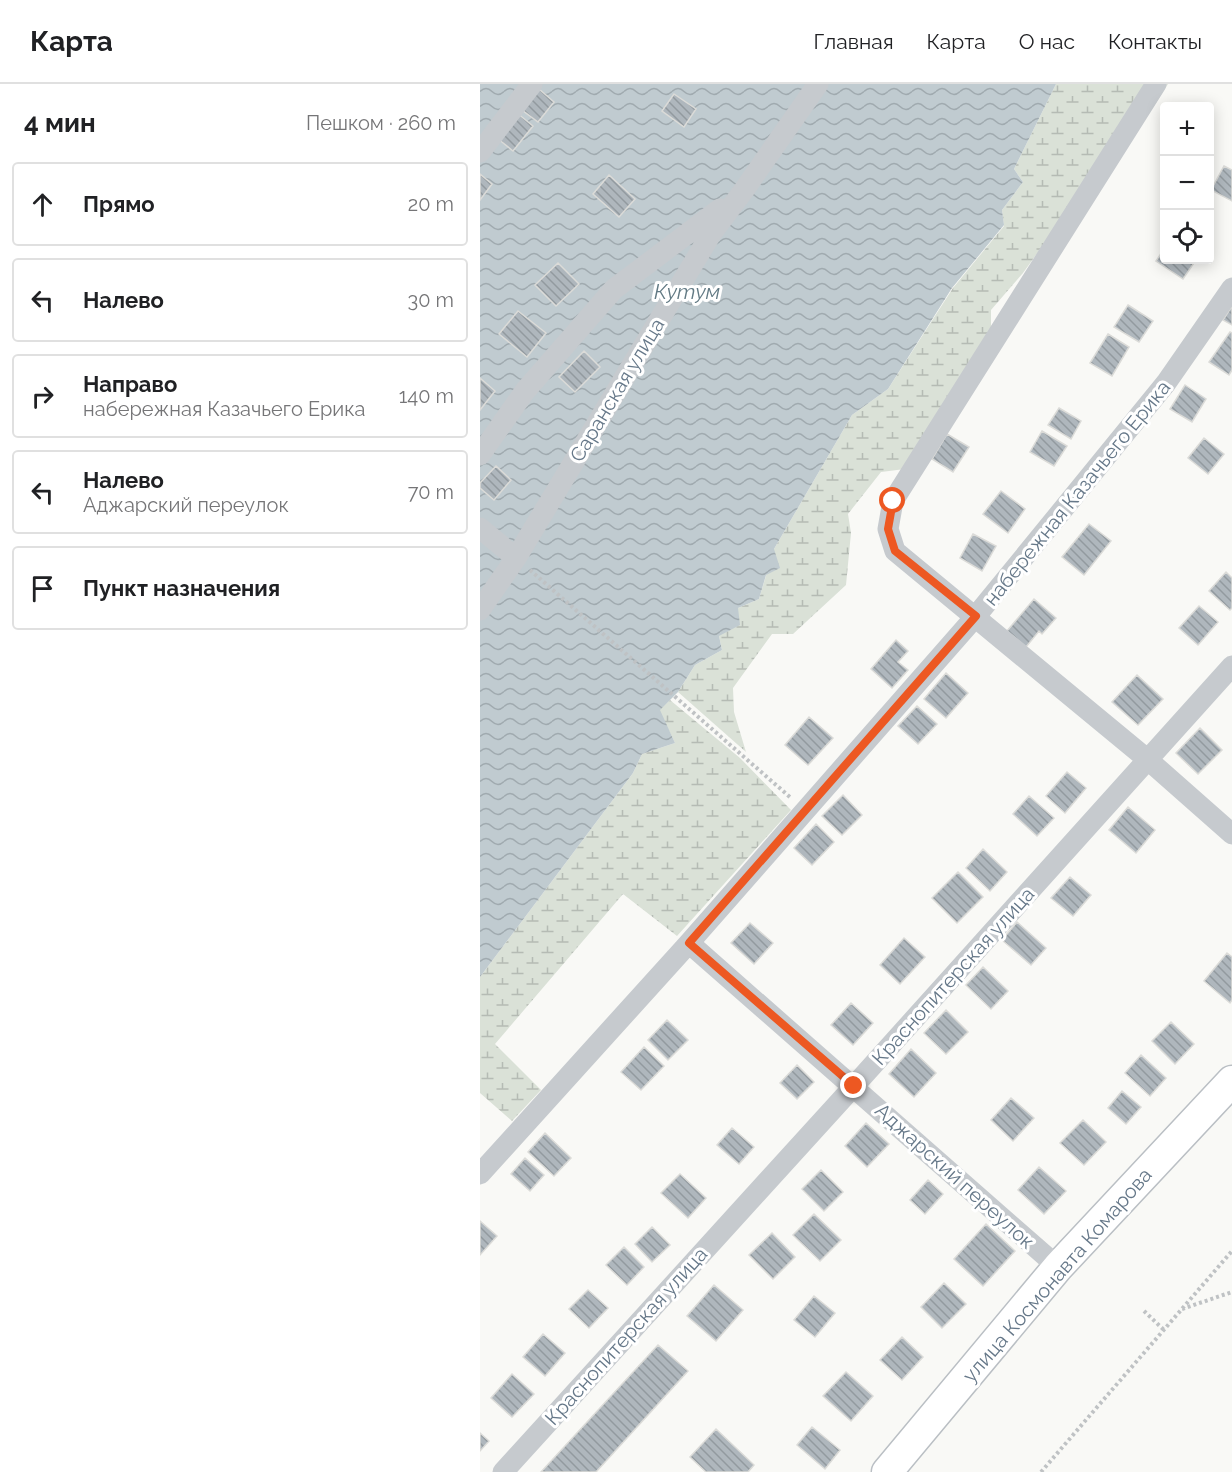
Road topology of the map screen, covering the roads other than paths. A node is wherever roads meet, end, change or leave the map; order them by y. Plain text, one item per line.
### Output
1 (532, 84) edge
2 (818, 84) edge
3 (1156, 84) edge
4 (480, 152) edge
5 (744, 190) junction
6 (1232, 288) edge
7 (480, 455) edge
8 (480, 528) edge
9 (516, 558) junction
10 (480, 610) edge
11 (976, 616) junction
12 (1232, 666) edge
13 (1147, 759) junction
14 (1232, 834) edge
15 (689, 943) junction
16 (1232, 1081) edge
17 (854, 1086) junction
18 (480, 1174) edge
19 (1058, 1267) junction
20 (503, 1472) edge
21 (887, 1472) edge

1 - 4 street
2 - 5 street, Саранская улица
3 - 11 street
5 - 7 street
5 - 9 street, Саранская улица
6 - 11 street, набережная Казачьего Ерика
8 - 9 street
9 - 10 street, Саранская улица
11 - 13 street
11 - 15 street, набережная Казачьего Ерика
12 - 13 street, Краснопитерская улица
13 - 14 street
13 - 17 street, Краснопитерская улица
15 - 17 street, Аджарский переулок
15 - 18 street, набережная Казачьего Ерика
16 - 19 main road, улица Космонавта Комарова
17 - 19 street, Аджарский переулок
17 - 20 street, Краснопитерская улица
19 - 21 main road, улица Космонавта Комарова

